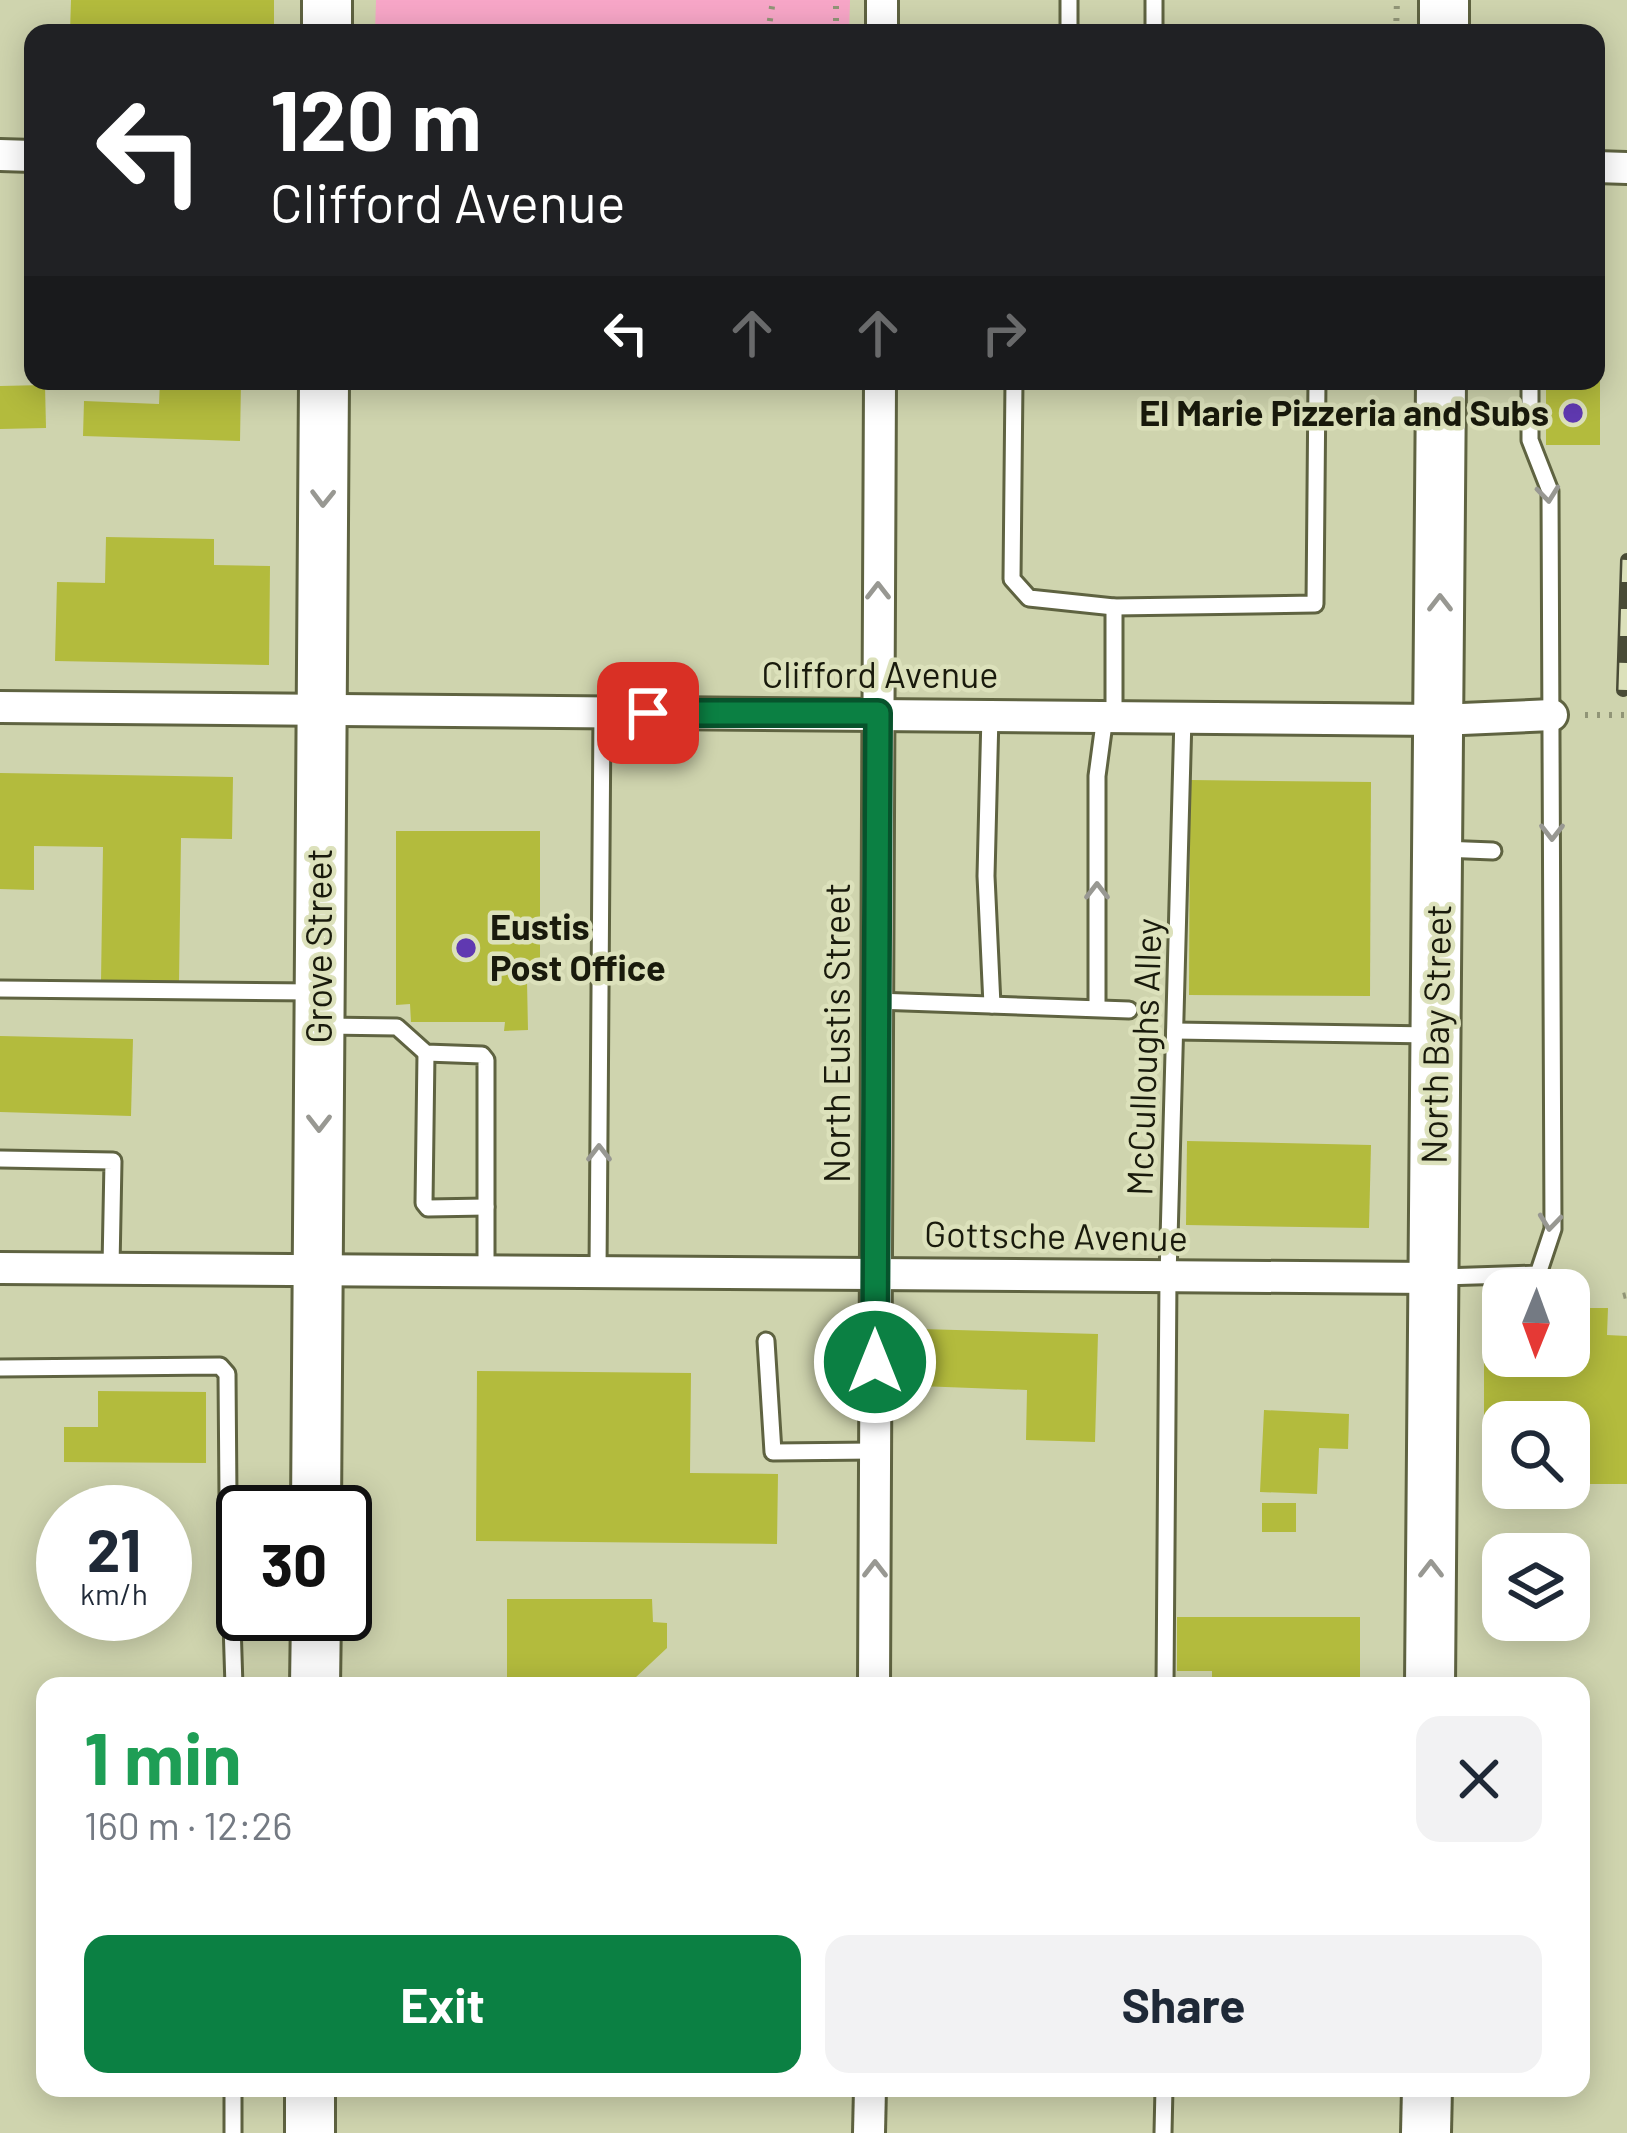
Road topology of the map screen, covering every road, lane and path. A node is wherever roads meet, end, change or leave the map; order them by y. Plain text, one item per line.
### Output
1 (324, 390) edge
2 (880, 390) edge
3 (1014, 390) edge
4 (1317, 390) edge
5 (1441, 390) edge
6 (1529, 390) edge
7 (1114, 607) junction
8 (0, 707) edge
9 (320, 712) junction
10 (602, 713) junction
11 (878, 713) junction
12 (990, 715) junction
13 (1552, 715) junction
14 (1627, 715) edge
15 (1109, 716) junction
16 (1183, 717) junction
17 (1439, 720) junction
18 (1438, 849) junction
19 (1493, 851) dead end
20 (0, 989) edge
21 (876, 1001) junction
22 (992, 1005) junction
23 (1096, 1008) junction
24 (319, 1009) junction
25 (1130, 1010) dead end
26 (1175, 1031) junction
27 (1436, 1035) junction
28 (426, 1053) junction
29 (0, 1159) edge
30 (486, 1207) junction
31 (318, 1267) junction
32 (0, 1268) edge
33 (111, 1268) junction
34 (486, 1269) junction
35 (598, 1270) junction
36 (875, 1273) junction
37 (1168, 1277) junction
38 (1433, 1278) junction
39 (766, 1341) dead end
40 (0, 1369) edge
41 (875, 1451) junction
42 (228, 1485) edge
43 (316, 1485) edge
44 (233, 1641) edge
45 (316, 1641) edge
46 (234, 1677) edge
47 (315, 1677) edge
48 (874, 1677) edge
49 (1165, 1677) edge
50 (1430, 1677) edge
51 (233, 2097) edge
52 (310, 2097) edge
53 (870, 2097) edge
54 (1164, 2097) edge
55 (1427, 2097) edge
56 (233, 2133) edge
57 (310, 2133) edge
58 (869, 2133) edge
59 (1163, 2133) edge
60 (1426, 2133) edge

1 -> 9 main road, Grove Street
11 -> 2 street, North Eustis Street
3 - 7 lane
4 - 7 lane
17 -> 5 main road, North Bay Street
6 -> 13 lane
7 - 15 lane
8 - 9 street, Clifford Avenue
9 - 10 street, Clifford Avenue
9 - 24 main road, Grove Street
10 - 11 street, Clifford Avenue
35 -> 10 lane
11 - 12 street, Clifford Avenue
11 - 21 street, North Eustis Street
12 - 15 street, Clifford Avenue
12 - 22 lane
13 - 14 path
13 - 17 street, Clifford Avenue
13 -> 38 lane
15 - 16 street, Clifford Avenue
23 -> 15 lane
16 - 17 street, Clifford Avenue
16 - 26 lane, McCulloughs Alley
17 - 18 main road, North Bay Street
18 - 19 lane
18 - 27 main road, North Bay Street
20 - 24 lane
21 - 22 lane
21 - 36 street, North Eustis Street
22 - 23 lane
23 - 25 lane
24 - 28 lane
24 -> 31 main road, Grove Street
26 - 27 lane
26 - 37 lane, McCulloughs Alley
27 - 38 main road, North Bay Street
28 - 30 lane
28 - 30 lane
29 - 33 lane
30 - 34 lane
31 - 33 street, Gottsche Avenue
31 - 34 street, Gottsche Avenue
31 - 43 main road, Grove Street
32 - 33 street, Gottsche Avenue
34 - 35 street, Gottsche Avenue
35 - 36 street, Gottsche Avenue
36 - 37 street, Gottsche Avenue
36 - 41 street, North Eustis Street
37 - 38 street, Gottsche Avenue
37 - 49 lane, McCulloughs Alley
50 -> 38 main road, North Bay Street
39 - 41 lane
40 - 42 lane
48 -> 41 street, North Eustis Street
44 - 46 lane
45 - 47 main road
51 - 56 lane
52 - 57 main road
53 - 58 street
54 - 59 lane
55 - 60 main road

